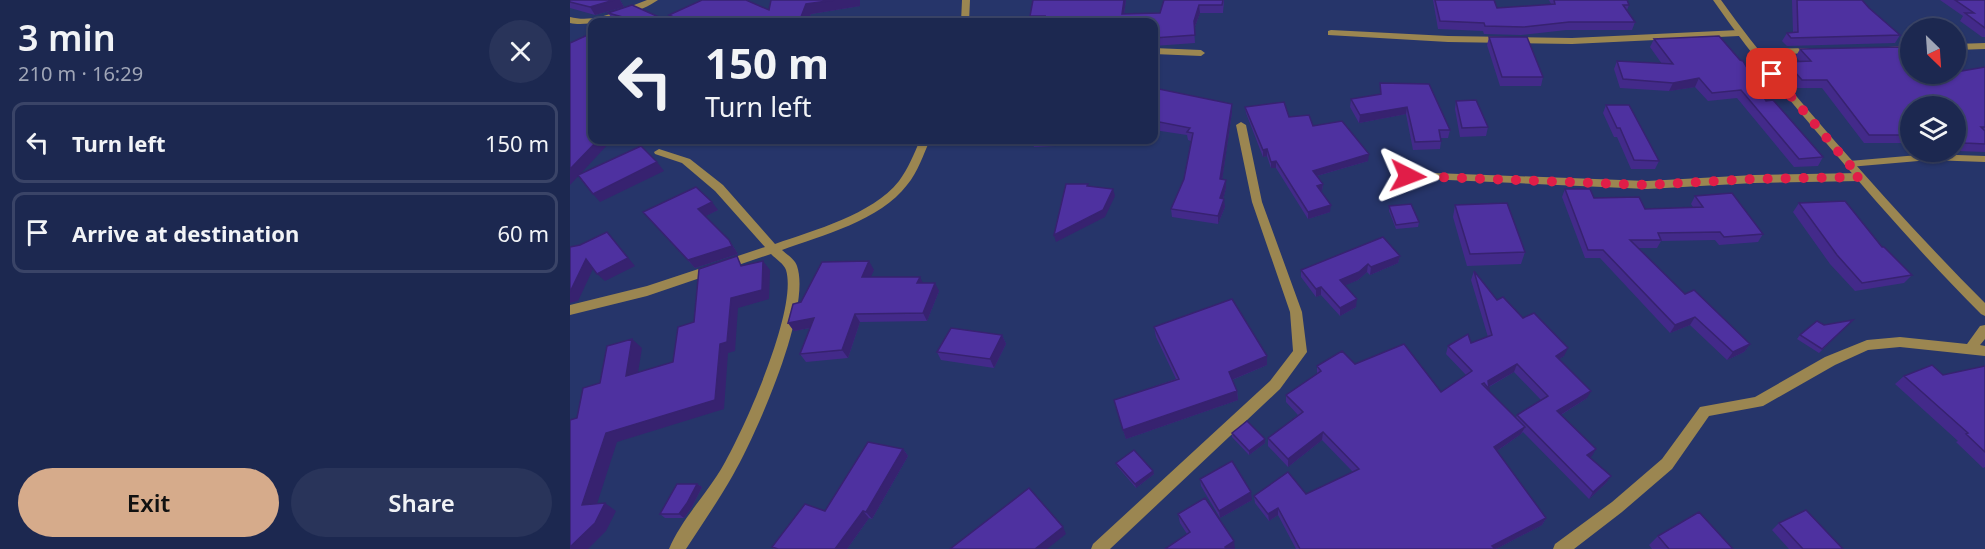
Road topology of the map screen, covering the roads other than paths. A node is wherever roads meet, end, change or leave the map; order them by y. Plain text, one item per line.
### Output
1 (654, 0) edge
2 (966, 0) edge
3 (1717, 0) edge
4 (599, 18) edge
5 (965, 18) edge
6 (570, 20) edge
7 (588, 21) edge
8 (1331, 33) dead end
9 (1739, 33) junction
10 (1985, 46) edge
11 (1966, 47) edge
12 (1900, 49) edge
13 (1878, 50) edge
14 (1158, 51) edge
15 (1822, 51) edge
16 (1755, 52) junction
17 (1201, 53) dead end
18 (1241, 125) dead end
19 (923, 144) edge
20 (659, 152) dead end
21 (1985, 159) edge
22 (1849, 164) junction
23 (1408, 176) dead end
24 (1860, 177) junction
25 (773, 249) junction
26 (570, 310) edge
27 (1985, 311) edge
28 (1985, 330) edge
29 (1970, 349) junction
30 (1985, 351) edge
31 (677, 549) edge
32 (1099, 549) edge
33 (1561, 549) edge

1 - 4 street
2 - 5 street
3 - 9 street
6 - 7 street
8 - 9 street
9 - 16 street
10 - 11 street
12 - 13 street
14 - 17 street
15 - 16 street
16 - 22 street
18 - 32 street
19 - 25 street
20 - 25 street
21 - 22 street
22 - 24 street
23 - 24 street
24 - 27 street
25 - 26 street
25 - 31 street
28 - 29 street
29 - 30 street
29 - 33 street

